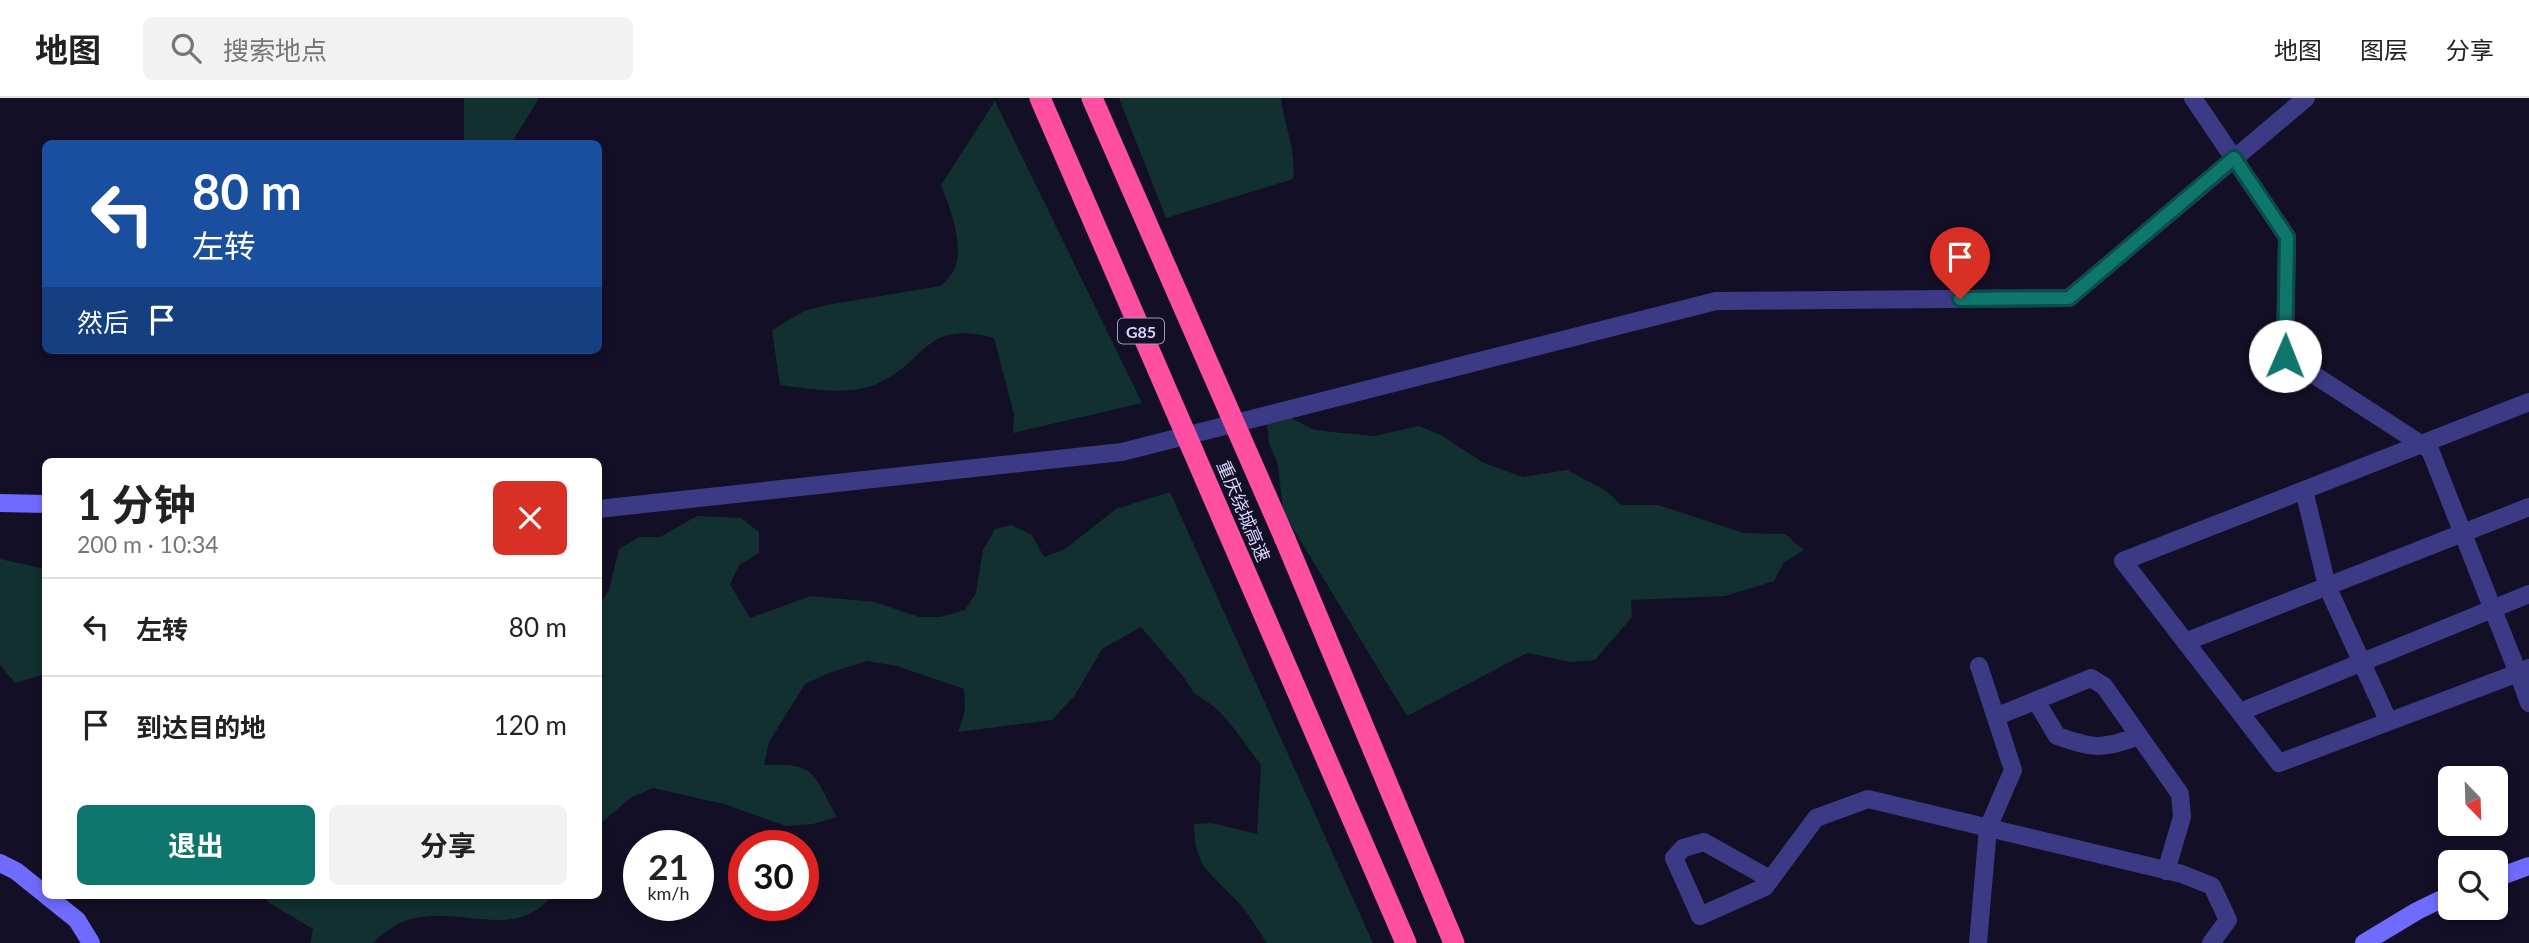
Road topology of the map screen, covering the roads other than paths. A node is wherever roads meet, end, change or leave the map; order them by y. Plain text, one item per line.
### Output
1 (1040, 98) edge
2 (1092, 98) edge
3 (2193, 98) edge
4 (2306, 98) edge
5 (2234, 158) junction
6 (2529, 402) edge
7 (2304, 490) junction
8 (0, 503) edge
9 (42, 504) edge
10 (2529, 507) edge
11 (602, 509) edge
12 (2327, 586) junction
13 (2529, 594) edge
14 (2185, 642) junction
15 (1979, 666) dead end
16 (2524, 671) edge
17 (2036, 701) junction
18 (2529, 703) edge
19 (2239, 712) junction
20 (2000, 715) dead end
21 (2388, 720) junction
22 (2136, 737) dead end
23 (1988, 828) junction
24 (0, 863) edge
25 (2529, 866) edge
26 (2166, 871) junction
27 (2508, 874) edge
28 (1770, 879) junction
29 (42, 892) edge
30 (51, 899) edge
31 (2438, 901) edge
32 (90, 943) edge
33 (1405, 943) edge
34 (1454, 943) edge
35 (1978, 943) edge
36 (2211, 943) edge
37 (2364, 943) edge

1 - 33 highway, 重庆绕城高速 / G85, bridge
2 - 34 highway, 重庆绕城高速 / G85, bridge
3 - 5 street
4 - 5 street
5 - 11 street
5 - 16 street
6 - 7 street
7 - 12 street
7 - 14 street
8 - 9 street
10 - 12 street
12 - 14 street
12 - 21 street
13 - 19 street
14 - 19 street
15 - 23 street
16 - 18 street
16 - 21 street
17 - 20 street
17 - 22 street
17 - 26 street
19 - 21 street
23 - 26 street
23 - 28 street
23 - 35 street
24 - 29 street
25 - 27 street
26 - 36 street
28 - 28 street
30 - 32 street
31 - 37 street

